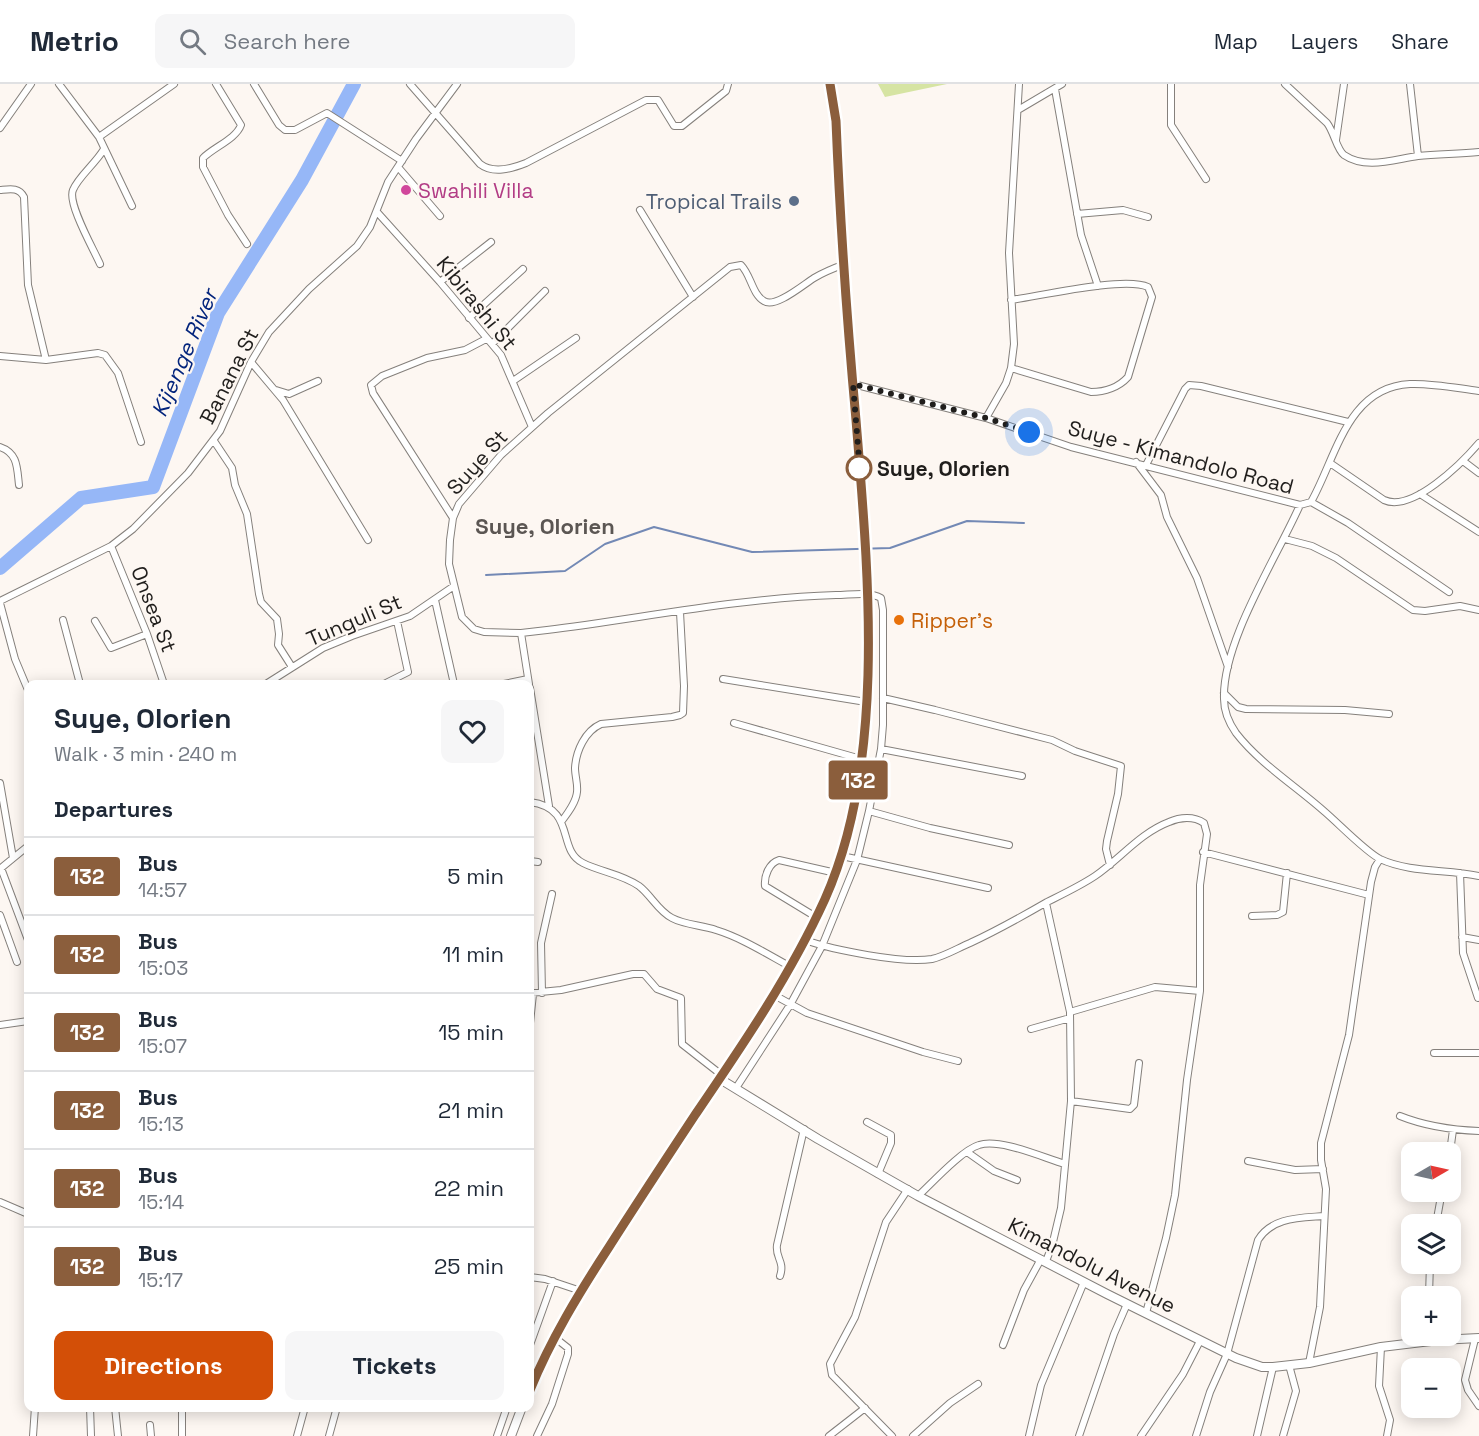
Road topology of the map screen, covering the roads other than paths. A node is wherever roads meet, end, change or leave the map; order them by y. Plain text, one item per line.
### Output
1 (31, 84) edge
2 (59, 84) edge
3 (174, 84) edge
4 (216, 84) edge
5 (254, 84) edge
6 (410, 84) edge
7 (457, 84) edge
8 (728, 84) edge
9 (830, 84) edge
10 (1019, 84) edge
11 (1062, 84) edge
12 (1171, 84) edge
13 (1285, 84) edge
14 (1344, 84) edge
15 (1410, 84) edge
16 (1055, 89) junction
17 (1018, 110) junction
18 (435, 112) junction
19 (0, 128) edge
20 (99, 136) junction
21 (1336, 140) junction
22 (104, 149) junction
23 (1479, 152) edge
24 (1418, 156) junction
25 (400, 164) junction
26 (1206, 179) dead end
27 (0, 190) edge
28 (132, 206) dead end
29 (640, 210) dead end
30 (377, 212) junction
31 (1077, 214) junction
32 (440, 216) dead end
33 (1149, 217) dead end
34 (491, 242) dead end
35 (247, 244) dead end
36 (100, 264) dead end
37 (845, 264) junction
38 (523, 269) dead end
39 (441, 282) junction
40 (1098, 286) junction
41 (545, 291) dead end
42 (693, 297) junction
43 (1011, 300) junction
44 (469, 318) junction
45 (576, 338) dead end
46 (489, 341) junction
47 (0, 356) edge
48 (46, 360) junction
49 (251, 362) junction
50 (1011, 368) junction
51 (318, 381) dead end
52 (513, 381) junction
53 (853, 384) junction
54 (275, 390) junction
55 (1479, 391) edge
56 (986, 418) junction
57 (1348, 422) junction
58 (532, 427) junction
59 (141, 441) dead end
60 (214, 441) junction
61 (1479, 443) edge
62 (0, 447) edge
63 (1462, 460) junction
64 (1135, 462) junction
65 (1330, 463) junction
66 (1146, 465) junction
67 (1479, 473) edge
68 (19, 485) dead end
69 (1420, 494) junction
70 (1311, 502) junction
71 (1300, 505) junction
72 (453, 518) junction
73 (1479, 532) edge
74 (1285, 539) junction
75 (368, 540) dead end
76 (111, 546) junction
77 (454, 586) junction
78 (1449, 592) dead end
79 (866, 594) junction
80 (435, 600) junction
81 (0, 602) edge
82 (1479, 610) edge
83 (681, 612) junction
84 (63, 620) dead end
85 (95, 621) dead end
86 (397, 621) junction
87 (520, 633) junction
88 (147, 634) junction
89 (292, 667) junction
90 (1228, 668) junction
91 (723, 679) dead end
92 (24, 680) edge
93 (79, 680) edge
94 (163, 680) edge
95 (272, 680) edge
96 (392, 680) edge
97 (453, 680) edge
98 (528, 680) edge
99 (1224, 693) junction
100 (883, 698) junction
101 (866, 702) junction
102 (534, 714) edge
103 (1389, 714) dead end
104 (734, 723) dead end
105 (881, 749) junction
106 (861, 759) junction
107 (1022, 776) dead end
108 (0, 783) edge
109 (534, 803) edge
110 (549, 806) junction
111 (869, 811) junction
112 (561, 822) junction
113 (1009, 845) dead end
114 (24, 849) edge
115 (1203, 852) junction
116 (842, 856) junction
117 (13, 858) junction
118 (1380, 859) junction
119 (857, 860) junction
120 (534, 862) edge
121 (538, 862) dead end
122 (1110, 865) junction
123 (0, 869) edge
124 (836, 873) junction
125 (1287, 873) junction
126 (1460, 873) junction
127 (1479, 876) edge
128 (988, 888) dead end
129 (552, 894) dead end
130 (1369, 895) junction
131 (1046, 903) junction
132 (0, 915) edge
133 (1252, 916) dead end
134 (816, 917) junction
135 (24, 930) edge
136 (1462, 937) junction
137 (1479, 939) edge
138 (805, 940) junction
139 (822, 946) junction
140 (17, 962) dead end
141 (790, 967) junction
142 (1200, 991) junction
143 (543, 993) junction
144 (534, 994) edge
145 (774, 995) junction
146 (1478, 998) edge
147 (790, 1005) junction
148 (1070, 1015) junction
149 (24, 1022) edge
150 (0, 1025) edge
151 (1031, 1029) dead end
152 (1434, 1053) dead end
153 (1479, 1053) edge
154 (958, 1061) dead end
155 (1139, 1063) dead end
156 (722, 1077) junction
157 (736, 1089) junction
158 (1071, 1101) junction
159 (1400, 1116) dead end
160 (867, 1122) dead end
161 (804, 1129) junction
162 (1454, 1130) junction
163 (1479, 1131) edge
164 (1452, 1142) edge
165 (967, 1152) junction
166 (1248, 1161) dead end
167 (1065, 1164) junction
168 (1323, 1169) junction
169 (878, 1174) junction
170 (1017, 1180) dead end
171 (908, 1189) junction
172 (918, 1196) junction
173 (0, 1202) edge
174 (24, 1212) edge
175 (1324, 1216) junction
176 (1043, 1260) junction
177 (780, 1276) dead end
178 (534, 1277) edge
179 (553, 1281) junction
180 (1084, 1282) junction
181 (581, 1291) junction
182 (1127, 1304) junction
183 (1146, 1313) junction
184 (534, 1334) edge
185 (554, 1337) junction
186 (1461, 1339) edge
187 (1477, 1339) edge
188 (1200, 1341) junction
189 (1401, 1344) edge
190 (1004, 1345) dead end
191 (1381, 1347) junction
192 (1227, 1354) junction
193 (1309, 1363) junction
194 (1289, 1365) junction
195 (1273, 1367) junction
196 (534, 1381) edge
197 (978, 1384) dead end
198 (1479, 1406) edge
199 (865, 1408) junction
200 (35, 1412) edge
201 (90, 1412) edge
202 (116, 1412) edge
203 (182, 1412) edge
204 (304, 1412) edge
205 (336, 1412) edge
206 (505, 1412) edge
207 (520, 1412) edge
208 (150, 1425) dead end
209 (33, 1436) edge
210 (91, 1436) edge
211 (118, 1436) edge
212 (151, 1436) edge
213 (182, 1436) edge
214 (297, 1436) edge
215 (330, 1436) edge
216 (496, 1436) edge
217 (511, 1436) edge
218 (537, 1436) edge
219 (830, 1436) edge
220 (890, 1436) edge
221 (913, 1436) edge
222 (1029, 1436) edge
223 (1079, 1436) edge
224 (1141, 1436) edge
225 (1196, 1436) edge
226 (1257, 1436) edge
227 (1283, 1436) edge
228 (1387, 1436) edge

1 - 19 street
2 - 20 street
3 - 20 street
4 - 35 street
5 - 25 street
6 - 18 street
7 - 18 street, Banana St
8 - 18 street
9 - 37 main road
10 - 17 street
11 - 16 street
12 - 26 street
13 - 21 street
14 - 21 street
15 - 24 street
16 - 17 street
16 - 31 street
17 - 43 street
18 - 25 street, Banana St
20 - 22 street
21 - 24 street
22 - 28 street
22 - 36 street
23 - 24 street
25 - 30 street, Banana St
25 - 32 street
27 - 48 street
29 - 42 street
30 - 39 street, Kibirashi St
30 - 49 street, Banana St
31 - 33 street
31 - 40 street
34 - 39 street
37 - 42 street, Suye St
37 - 53 main road
38 - 44 street
39 - 44 street, Kibirashi St
40 - 43 street
40 - 50 street
41 - 46 street
42 - 58 street, Suye St
43 - 50 street
44 - 46 street, Kibirashi St
45 - 52 street
46 - 52 street, Kibirashi St
46 - 72 street
47 - 48 street
48 - 59 street
49 - 54 street
49 - 60 street, Banana St
50 - 56 street
51 - 54 street
52 - 58 street, Kibirashi St
53 - 56 street, Suye - Kimandolo Road
53 - 79 main road
54 - 75 street
55 - 57 street, Suye - Kimandolo Road
56 - 64 street, Suye - Kimandolo Road
57 - 65 street, Suye - Kimandolo Road
57 - 66 street
58 - 72 street, Suye St
60 - 76 street, Banana St
60 - 89 street
61 - 63 street
62 - 68 street
63 - 67 street
63 - 69 street
64 - 66 street, Suye - Kimandolo Road
64 - 90 street
65 - 69 street
65 - 70 street, Suye - Kimandolo Road
66 - 71 street, Suye - Kimandolo Road
69 - 73 street
70 - 71 street, Suye - Kimandolo Road
70 - 78 street
71 - 74 street
72 - 77 street, Suye St
74 - 82 street
74 - 90 street
76 - 81 street, Banana St
76 - 88 street, Onsea St
77 - 80 street, Tunguli St
77 - 87 street, Suye St
79 - 83 street, Suye St
79 - 100 street
79 - 101 main road
80 - 86 street, Tunguli St
80 - 97 street
81 - 92 street
83 - 87 street, Suye St
83 - 112 street
84 - 93 street
85 - 88 street
86 - 89 street, Tunguli St
86 - 96 street
87 - 98 street
88 - 94 street, Onsea St
89 - 95 street, Tunguli St
90 - 99 street
91 - 101 street
99 - 103 street
99 - 118 street
100 - 105 street
100 - 122 street
101 - 106 main road
102 - 110 street
104 - 106 street
105 - 107 street
105 - 111 street
106 - 116 main road
108 - 117 street
109 - 110 street
110 - 112 street
111 - 113 street
111 - 119 street
112 - 141 street
114 - 117 street
115 - 122 street
115 - 125 street
115 - 142 street
116 - 119 street
116 - 124 main road
117 - 123 street
118 - 126 street
118 - 130 street
119 - 128 street
119 - 139 street
120 - 121 street
122 - 131 street
123 - 135 street
124 - 134 main road
124 - 134 street
125 - 130 street
125 - 133 street
126 - 127 street
126 - 136 street
129 - 143 street
130 - 168 street
131 - 139 street
131 - 148 street
132 - 140 street
134 - 138 main road
136 - 137 street
136 - 146 street
138 - 139 street
138 - 141 main road
139 - 147 street
141 - 145 main road
142 - 148 street
142 - 183 street
143 - 144 street
143 - 156 street
145 - 147 street
145 - 156 main road
147 - 154 street
147 - 157 street
148 - 151 street
148 - 158 street
149 - 150 street
152 - 153 street
155 - 158 street
156 - 157 street, Kimandolu Avenue
156 - 181 main road
157 - 161 street, Kimandolu Avenue
158 - 167 street
159 - 162 street
160 - 169 street
161 - 169 street, Kimandolu Avenue
161 - 177 street
162 - 163 street
162 - 164 street
165 - 167 street
165 - 170 street
165 - 172 street
166 - 168 street
167 - 176 street
168 - 175 street
169 - 171 street, Kimandolu Avenue
171 - 172 street, Kimandolu Avenue
171 - 199 street
172 - 176 street, Kimandolu Avenue
173 - 174 street
175 - 192 street
175 - 193 street
176 - 180 street, Kimandolu Avenue
176 - 190 street
178 - 179 street
179 - 181 street
179 - 184 street
180 - 182 street, Kimandolu Avenue
180 - 222 street
181 - 185 main road
182 - 183 street, Kimandolu Avenue
182 - 223 street
183 - 188 street, Kimandolu Avenue
185 - 196 main road
185 - 218 street
186 - 187 street, Kimandolu Avenue
187 - 198 street
188 - 192 street, Kimandolu Avenue
188 - 224 street
189 - 191 street, Kimandolu Avenue
191 - 193 street, Kimandolu Avenue
191 - 228 street
192 - 195 street, Kimandolu Avenue
192 - 225 street
193 - 194 street, Kimandolu Avenue
194 - 195 street, Kimandolu Avenue
194 - 227 street
195 - 226 street
197 - 221 street
199 - 219 street
199 - 220 street
200 - 209 street
201 - 210 street
202 - 211 street
203 - 213 street
204 - 214 street
205 - 215 street
206 - 216 street
207 - 217 main road
208 - 212 street

